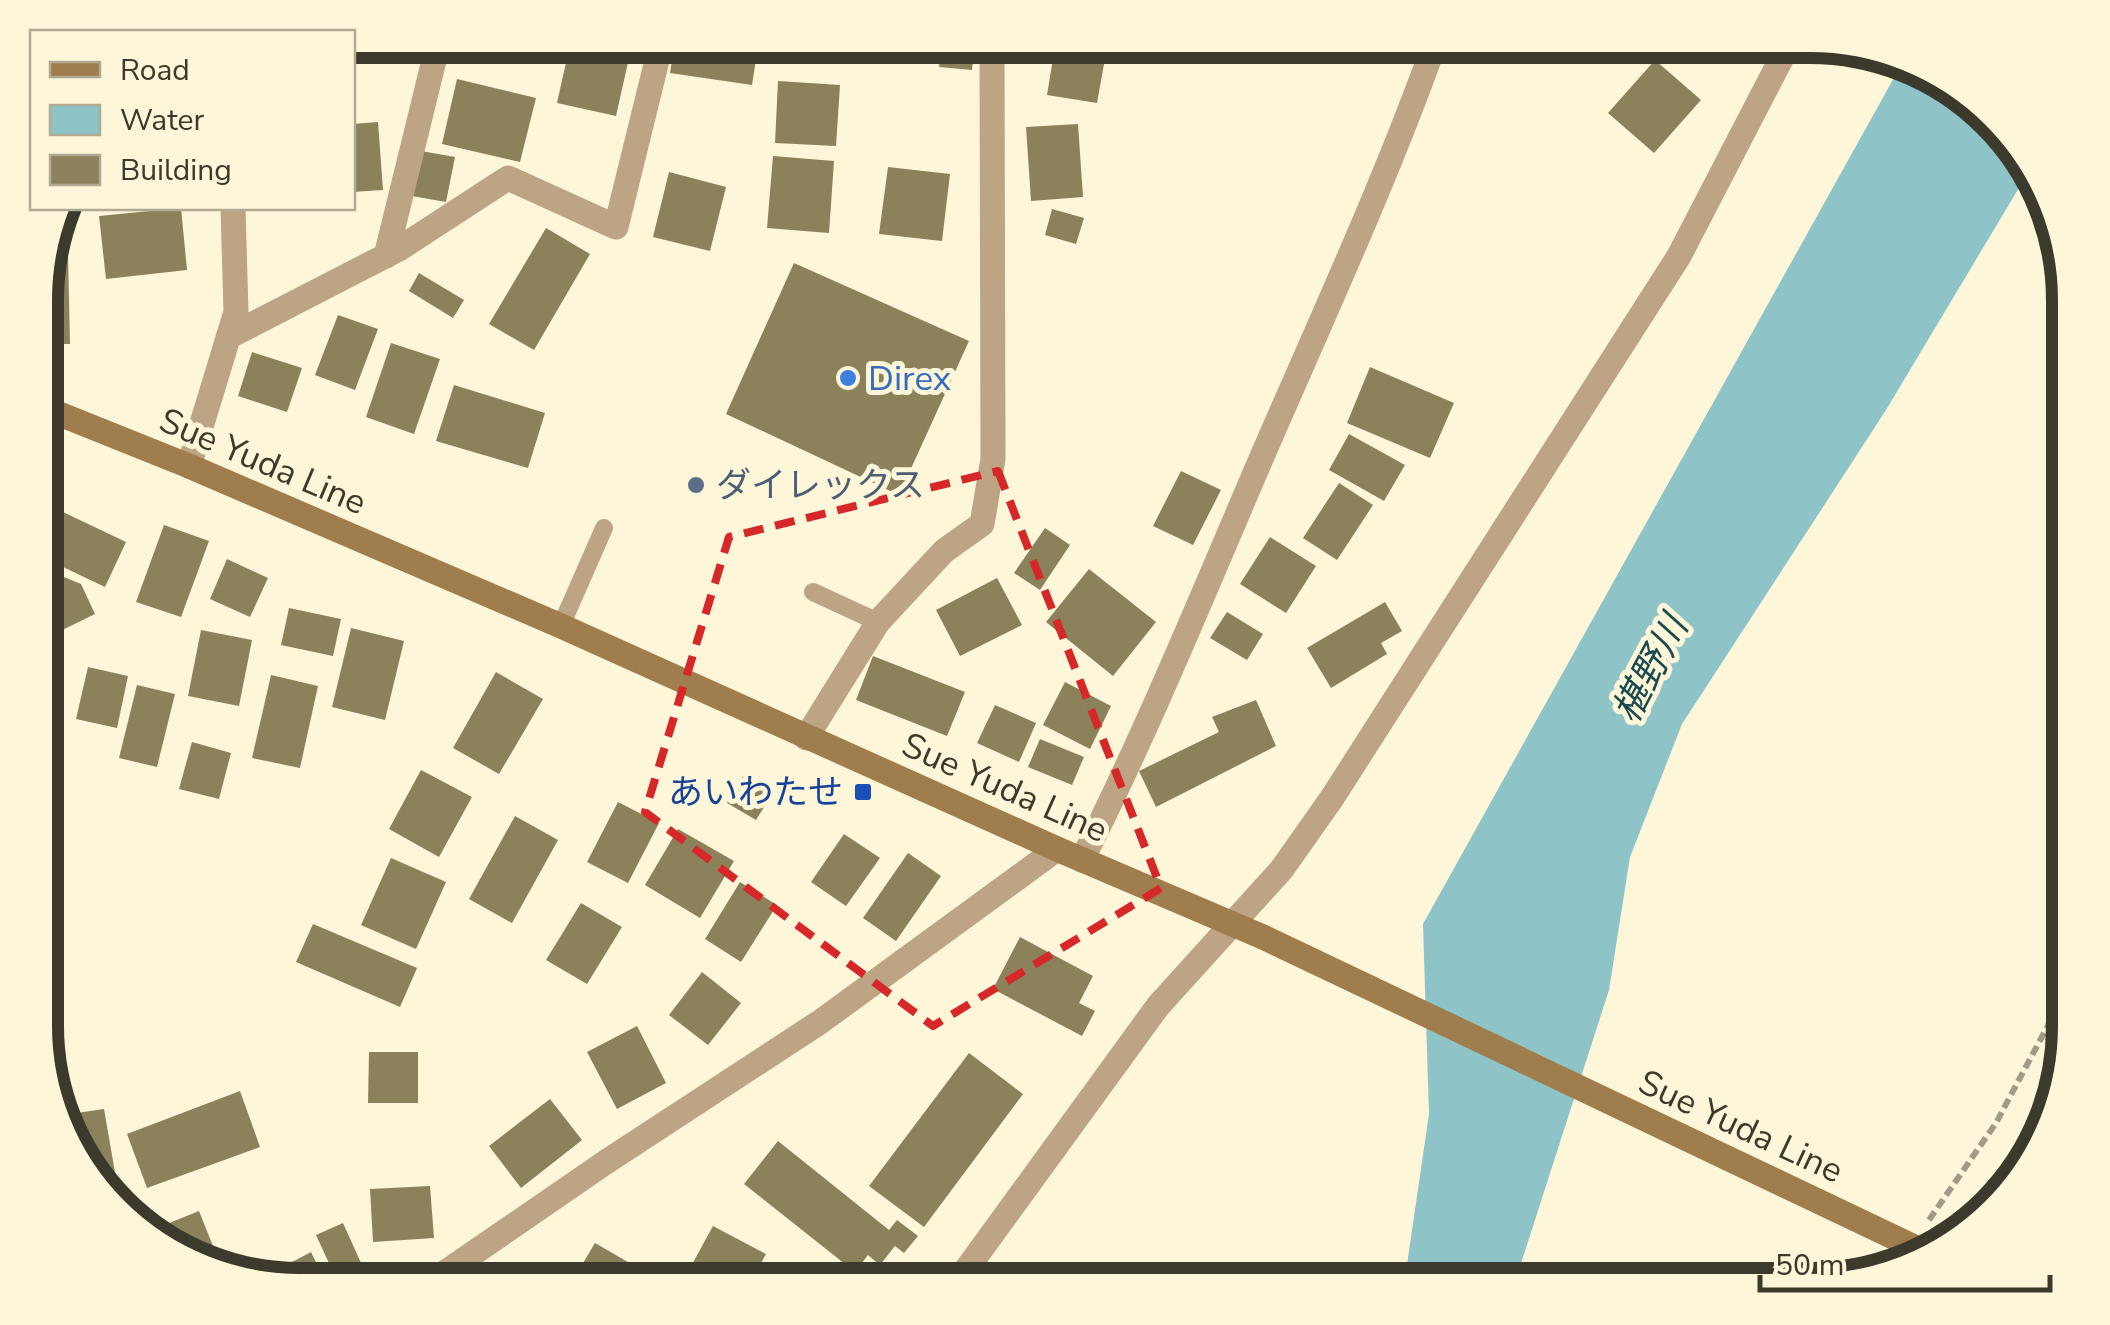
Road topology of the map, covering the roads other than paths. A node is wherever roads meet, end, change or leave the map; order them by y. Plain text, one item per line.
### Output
1 (435, 58) edge
2 (658, 58) edge
3 (992, 58) edge
4 (1430, 58) edge
5 (1781, 58) edge
6 (233, 210) edge
7 (386, 256) junction
8 (228, 337) junction
9 (58, 413) edge
10 (189, 466) junction
11 (604, 528) dead end
12 (812, 592) dead end
13 (878, 622) junction
14 (561, 626) junction
15 (806, 738) junction
16 (1056, 849) junction
17 (1082, 860) junction
18 (1232, 926) junction
19 (1921, 1241) edge
20 (452, 1268) edge
21 (967, 1268) edge

1 - 7 street
2 - 7 street
3 - 13 street
4 - 17 street
5 - 18 street
6 - 8 street
7 - 8 street
8 - 10 street
9 - 10 main road, Sue Yuda Line
10 - 14 main road, Sue Yuda Line
11 - 14 lane
12 - 13 lane
13 - 15 street
14 - 15 main road, Sue Yuda Line
15 - 16 main road, Sue Yuda Line
16 - 17 main road, Sue Yuda Line
16 - 20 street
17 - 18 main road, Sue Yuda Line
18 - 19 main road, Sue Yuda Line, bridge
18 - 21 street

